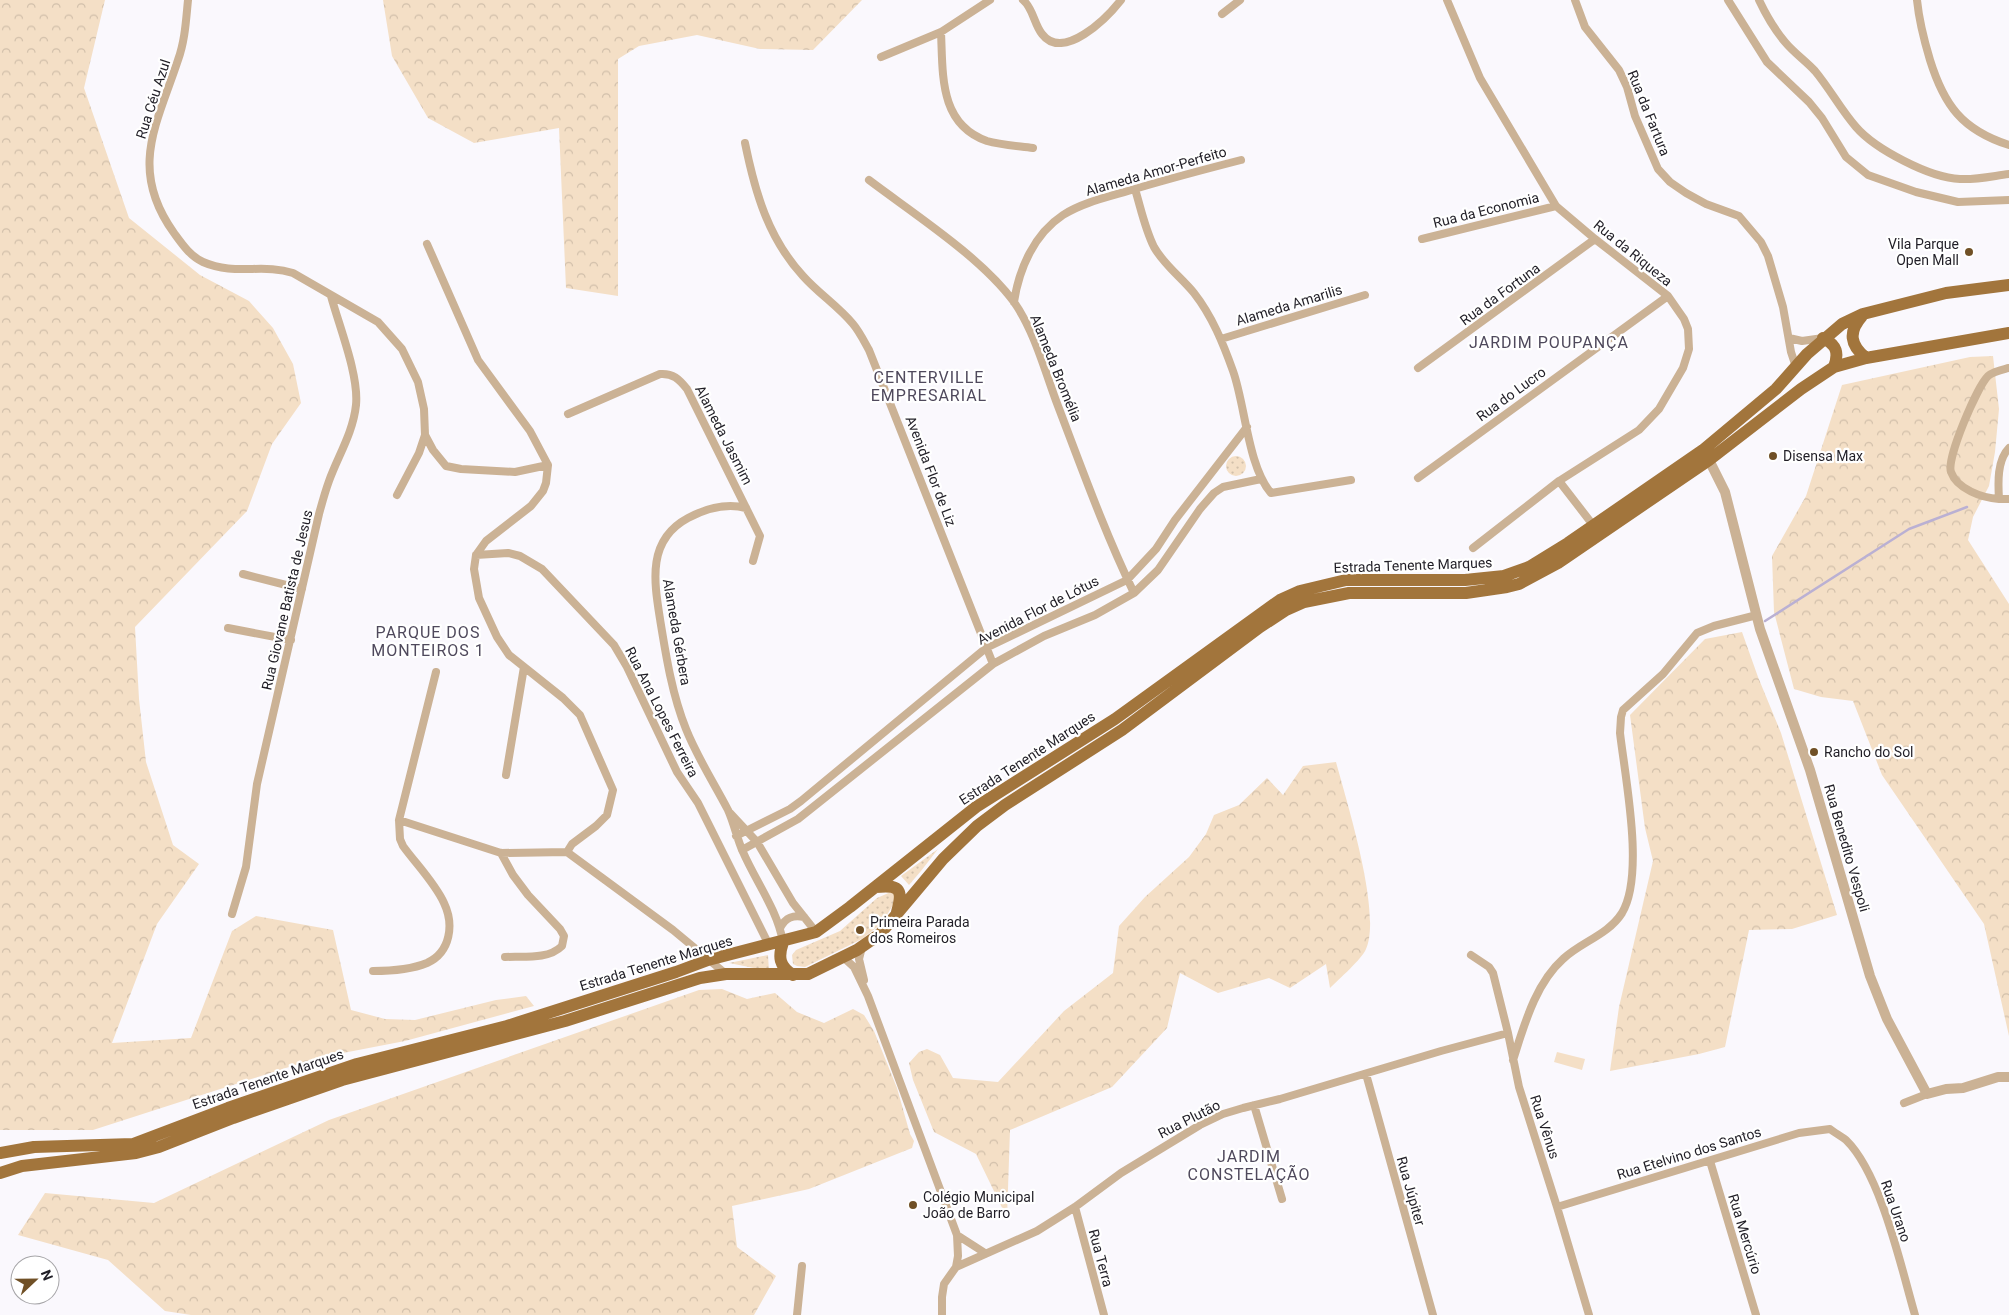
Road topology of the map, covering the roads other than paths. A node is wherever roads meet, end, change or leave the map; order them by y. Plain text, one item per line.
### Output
1 (188, 0) edge
2 (990, 0) edge
3 (1023, 0) edge
4 (1121, 0) edge
5 (1240, 0) edge
6 (1447, 0) edge
7 (1575, 0) edge
8 (1728, 0) edge
9 (1759, 0) edge
10 (1917, 0) edge
11 (1222, 14) dead end
12 (940, 32) junction
13 (881, 57) dead end
14 (745, 143) dead end
15 (2009, 145) edge
16 (1033, 148) dead end
17 (1241, 160) dead end
18 (2009, 174) edge
19 (869, 180) dead end
20 (1136, 189) junction
21 (2009, 200) edge
22 (1556, 206) junction
23 (1422, 239) dead end
24 (1596, 239) junction
25 (427, 244) dead end
26 (2009, 285) edge
27 (1365, 295) dead end
28 (331, 296) junction
29 (1668, 296) junction
30 (1014, 302) junction
31 (1863, 314) junction
32 (2009, 333) edge
33 (1789, 338) junction
34 (1823, 338) junction
35 (1221, 339) junction
36 (1866, 358) junction
37 (1796, 367) junction
38 (1834, 367) junction
39 (1418, 368) dead end
40 (2009, 368) edge
41 (1816, 379) junction
42 (568, 414) dead end
43 (1247, 427) junction
44 (425, 435) junction
45 (2009, 448) edge
46 (1709, 460) junction
47 (548, 465) junction
48 (1418, 478) dead end
49 (1261, 479) junction
50 (1351, 480) dead end
51 (1560, 481) junction
52 (397, 495) dead end
53 (1999, 499) junction
54 (2009, 499) edge
55 (746, 508) junction
56 (1593, 525) junction
57 (1473, 548) dead end
58 (476, 555) junction
59 (753, 561) dead end
60 (242, 574) dead end
61 (1127, 580) junction
62 (302, 589) junction
63 (1134, 593) junction
64 (1757, 616) junction
65 (228, 628) dead end
66 (291, 640) junction
67 (986, 648) junction
68 (993, 664) junction
69 (524, 668) junction
70 (436, 672) dead end
71 (506, 775) dead end
72 (729, 812) junction
73 (399, 820) junction
74 (747, 831) junction
75 (736, 836) junction
76 (757, 842) junction
77 (742, 850) junction
78 (566, 852) junction
79 (502, 853) junction
80 (875, 887) junction
81 (232, 914) dead end
82 (897, 914) junction
83 (804, 917) junction
84 (780, 928) junction
85 (816, 932) junction
86 (783, 942) junction
87 (770, 945) junction
88 (862, 947) junction
89 (1471, 955) dead end
90 (505, 957) dead end
91 (843, 957) junction
92 (708, 960) junction
93 (373, 970) dead end
94 (726, 974) junction
95 (793, 975) junction
96 (868, 996) junction
97 (1508, 1034) junction
98 (1513, 1060) junction
99 (1366, 1074) junction
100 (2009, 1077) edge
101 (1927, 1094) junction
102 (1904, 1103) dead end
103 (1254, 1105) junction
104 (1830, 1129) joint
105 (1, 1154) edge
106 (1710, 1161) junction
107 (0, 1173) edge
108 (1282, 1199) dead end
109 (1075, 1207) junction
110 (1557, 1207) junction
111 (956, 1235) junction
112 (986, 1253) junction
113 (802, 1266) dead end
114 (956, 1267) junction
115 (798, 1315) edge
116 (942, 1315) edge
117 (1104, 1315) edge
118 (1433, 1315) edge
119 (1589, 1315) edge
120 (1756, 1315) edge
121 (1915, 1315) edge

1 - 28 street, Rua Céu Azul
2 - 12 street
3 - 4 street
5 - 11 street
6 - 22 street, Rua da Riqueza
7 - 33 street, Rua da Fartura
8 - 21 street
9 - 18 street
10 - 15 street
12 - 13 street
12 - 16 street
14 - 67 street, Avenida Flor de Liz
17 - 20 street, Alameda Amor-Perfeito
19 - 30 street, Alameda Bromélia
20 - 30 street, Alameda Amor-Perfeito
20 - 35 street
22 - 23 street, Rua da Economia
22 - 24 street, Rua da Riqueza
24 - 29 street, Rua da Riqueza
24 - 39 street, Rua da Fortuna
25 - 47 street
26 - 31 main road, Estrada Tenente Marques
27 - 35 street, Alameda Amarilis
28 - 44 street, Rua Céu Azul
28 - 62 street, Rua Giovane Batista de Jesus
29 - 48 street, Rua do Lucro
29 - 51 street, Rua da Riqueza
30 - 61 street, Alameda Bromélia
31 - 34 main road, Estrada Tenente Marques
31 - 36 main road
32 - 36 main road, Estrada Tenente Marques
33 - 34 street
33 - 37 street, Rua da Fartura
34 - 37 main road, Estrada Tenente Marques
34 - 38 main road
35 - 43 street
36 - 38 main road, Estrada Tenente Marques
37 - 41 main road
37 - 56 main road, Estrada Tenente Marques
38 - 41 main road, Estrada Tenente Marques
40 - 53 street
41 - 46 main road, Estrada Tenente Marques
42 - 55 street, Alameda Jasmim
43 - 49 street
43 - 61 street, Avenida Flor de Lótus
44 - 47 street
44 - 52 street
45 - 53 street
46 - 64 street, Rua Benedito Vespoli
46 - 82 main road, Estrada Tenente Marques
47 - 58 street
49 - 50 street
49 - 63 street, Avenida Flor de Lótus
51 - 56 street
51 - 57 street, Rua da Riqueza
53 - 54 street
55 - 59 street, Alameda Jasmim
55 - 72 street, Alameda Gérbera
56 - 80 main road, Estrada Tenente Marques
58 - 69 street
58 - 87 street, Rua Ana Lopes Ferreira
60 - 62 street
61 - 63 street, Alameda Bromélia
61 - 67 street, Avenida Flor de Lótus
62 - 66 street, Rua Giovane Batista de Jesus
63 - 68 street, Avenida Flor de Lótus
64 - 98 street
64 - 101 street, Rua Benedito Vespoli
65 - 66 street
66 - 81 street, Rua Giovane Batista de Jesus
67 - 68 street, Avenida Flor de Liz
67 - 74 street, Avenida Flor de Lótus
68 - 76 street, Avenida Flor de Lótus
69 - 71 street
69 - 78 street
70 - 73 street
72 - 74 street, Alameda Gérbera
72 - 75 street, Alameda Gérbera
73 - 79 street
73 - 93 street
74 - 75 street, Avenida Flor de Lótus
74 - 76 street, Alameda Gérbera
75 - 77 street, Alameda Gérbera
76 - 77 street, Avenida Flor de Lótus
76 - 83 street, Alameda Gérbera
77 - 84 street, Alameda Gérbera
78 - 79 street
78 - 92 street
79 - 90 street
80 - 82 main road
80 - 85 main road, Estrada Tenente Marques
82 - 88 main road, Estrada Tenente Marques
83 - 84 street
83 - 85 street, Alameda Gérbera
84 - 86 street, Alameda Gérbera
85 - 86 main road, Estrada Tenente Marques
86 - 87 main road, Estrada Tenente Marques
86 - 95 main road
87 - 92 main road, Estrada Tenente Marques
88 - 91 main road, Estrada Tenente Marques
88 - 96 street
89 - 97 street, Rua Vênus
91 - 95 main road, Estrada Tenente Marques
91 - 96 street
92 - 94 street
92 - 105 main road, Estrada Tenente Marques
94 - 95 main road, Estrada Tenente Marques
94 - 107 main road, Estrada Tenente Marques
96 - 111 street
97 - 98 street, Rua Vênus
97 - 99 street, Rua Plutão
98 - 110 street, Rua Vênus
99 - 103 street, Rua Plutão
99 - 118 street, Rua Júpiter
100 - 101 street
101 - 102 street
103 - 108 street
103 - 109 street, Rua Plutão
104 - 106 street, Rua Etelvino dos Santos
104 - 121 street, Rua Urano
106 - 110 street, Rua Etelvino dos Santos
106 - 120 street, Rua Mercúrio
109 - 112 street, Rua Plutão
109 - 117 street, Rua Terra
110 - 119 street, Rua Vênus
111 - 112 street
111 - 114 street
112 - 114 street, Rua Plutão
113 - 115 street
114 - 116 street

